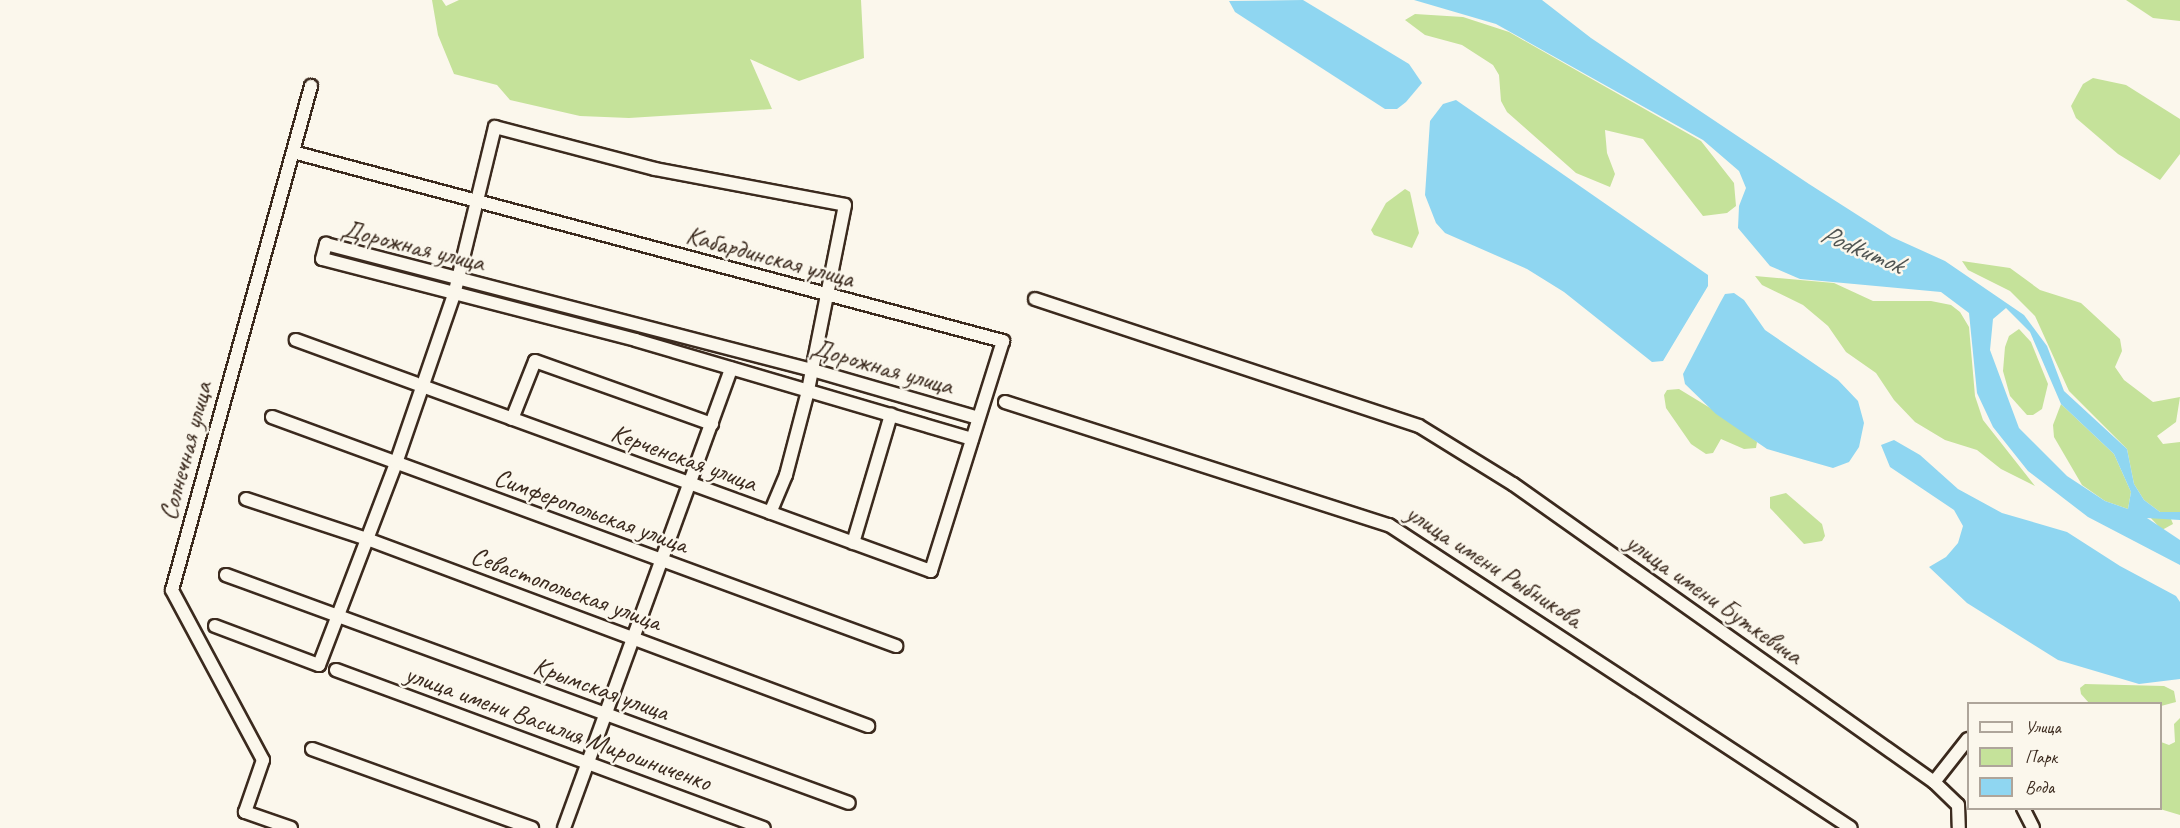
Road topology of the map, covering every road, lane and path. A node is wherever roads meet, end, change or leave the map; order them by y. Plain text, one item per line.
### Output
1 (310, 86) dead end
2 (293, 152) junction
3 (476, 204) junction
4 (457, 280) junction
5 (826, 295) junction
6 (453, 296) junction
7 (1035, 299) dead end
8 (296, 340) dead end
9 (731, 368) junction
10 (812, 370) junction
11 (422, 386) junction
12 (808, 391) junction
13 (1005, 402) dead end
14 (891, 415) junction
15 (272, 417) dead end
16 (978, 418) junction
17 (512, 419) junction
18 (712, 424) junction
19 (972, 439) junction
20 (396, 463) junction
21 (690, 483) junction
22 (246, 498) dead end
23 (770, 513) junction
24 (367, 539) junction
25 (853, 543) junction
26 (662, 561) junction
27 (931, 571) joint
28 (226, 575) dead end
29 (338, 618) junction
30 (215, 626) dead end
31 (635, 640) junction
32 (896, 646) dead end
33 (336, 670) dead end
34 (607, 715) junction
35 (868, 726) dead end
36 (1967, 740) edge
37 (312, 749) dead end
38 (589, 763) junction
39 (1934, 782) junction
40 (849, 803) dead end
41 (2024, 810) edge
42 (291, 828) edge
43 (532, 828) edge
44 (564, 828) edge
45 (764, 828) edge
46 (1851, 828) edge
47 (1959, 828) edge
48 (2033, 828) edge

1 - 2 street, Солнечная улица
2 - 3 street, Кабардинская улица
2 - 42 street, Солнечная улица
3 - 4 street
3 - 5 street, Кабардинская улица
3 - 5 street
4 - 6 street
4 - 6 street, Дорожная улица
4 - 10 street, Дорожная улица
5 - 10 street
5 - 16 street, Кабардинская улица
6 - 9 street, Дорожная улица
6 - 11 street
7 - 39 street, улица имени Буткевича
8 - 11 street, Керченская улица
9 - 12 street, Дорожная улица
9 - 18 street
10 - 12 street
10 - 16 street, Дорожная улица
11 - 17 street, Керченская улица
11 - 20 street
12 - 14 street, Дорожная улица
12 - 23 street
13 - 46 street, улица имени Рыбникова
14 - 19 street, Дорожная улица
14 - 25 street
15 - 20 street, Симферопольская улица
16 - 19 street, Кабардинская улица
17 - 18 street
17 - 21 street, Керченская улица
18 - 21 street
19 - 27 street, Кабардинская улица
20 - 24 street
20 - 26 street, Симферопольская улица
21 - 23 street, Керченская улица
21 - 26 street
22 - 24 street, Севастопольская улица
23 - 25 street, Керченская улица
24 - 29 street
24 - 31 street, Севастопольская улица
25 - 27 street, Керченская улица
26 - 31 street
26 - 32 street, Симферопольская улица
28 - 29 street, Крымская улица
29 - 30 street
29 - 34 street, Крымская улица
31 - 34 street
31 - 35 street, Севастопольская улица
33 - 38 street, улица имени Василия Мирошниченко
34 - 38 street
34 - 40 street, Крымская улица
36 - 39 street
37 - 43 street
38 - 44 street
38 - 45 street, улица имени Василия Мирошниченко
39 - 47 street, улица имени Буткевича
41 - 48 street

